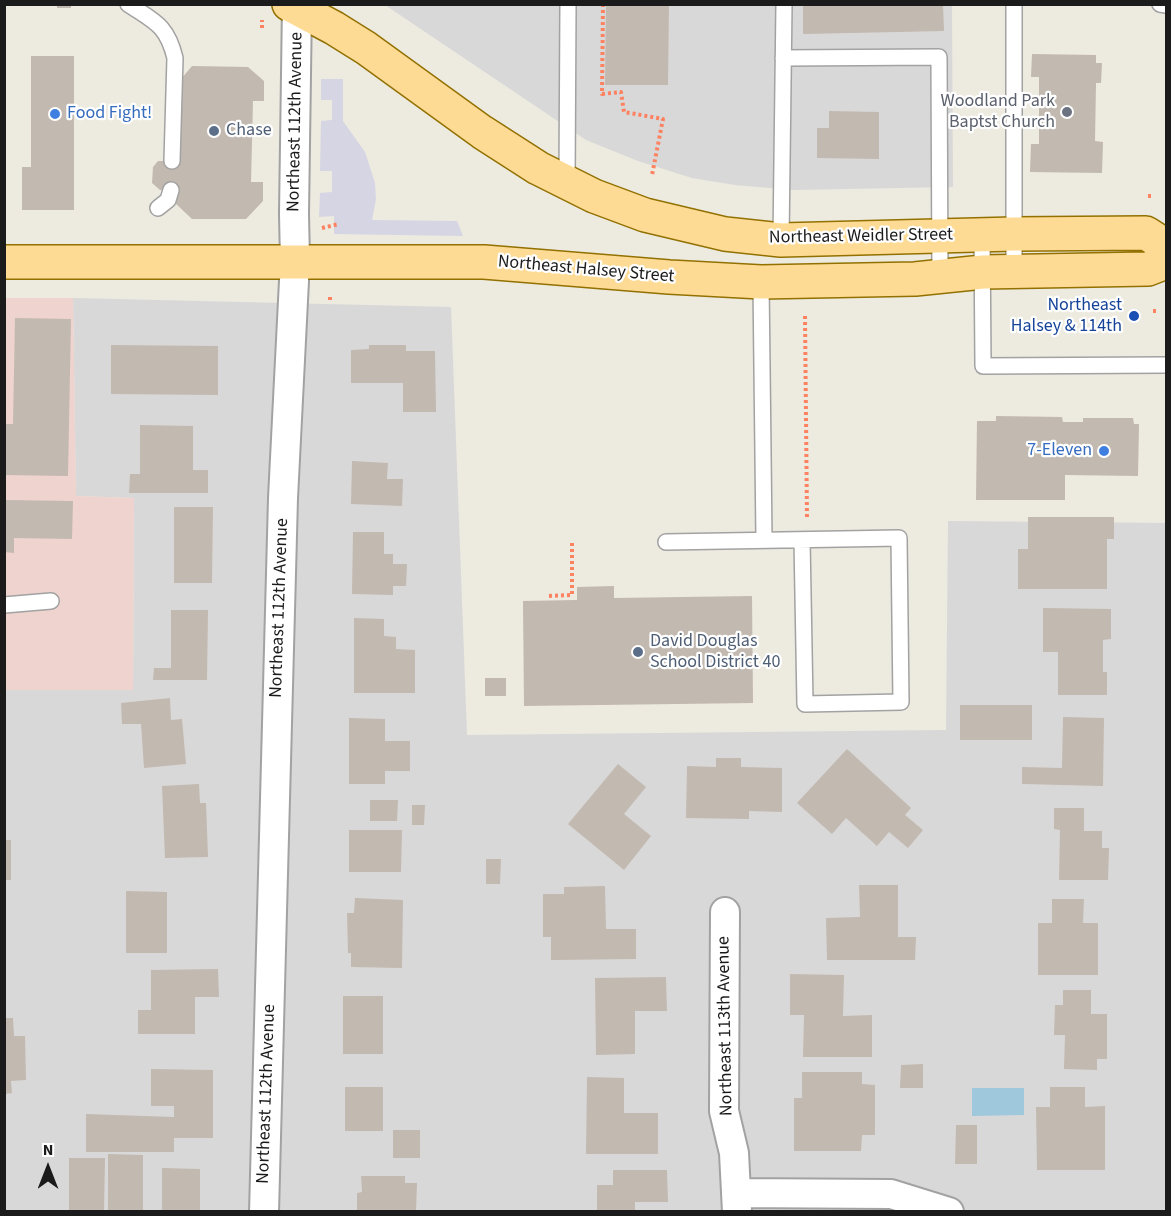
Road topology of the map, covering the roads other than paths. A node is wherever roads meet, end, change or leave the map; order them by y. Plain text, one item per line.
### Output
1 (128, 4) edge
2 (568, 4) edge
3 (784, 4) edge
4 (1014, 4) edge
5 (1160, 4) edge
6 (295, 5) edge
7 (1167, 5) edge
8 (783, 58) junction
9 (172, 161) dead end
10 (567, 183) junction
11 (171, 190) dead end
12 (158, 208) dead end
13 (1014, 234) junction
14 (982, 235) junction
15 (940, 236) junction
16 (781, 240) junction
17 (1167, 246) edge
18 (295, 261) junction
19 (1167, 261) edge
20 (4, 262) edge
21 (998, 272) junction
22 (940, 277) junction
23 (761, 282) junction
24 (1167, 365) edge
25 (764, 540) junction
26 (802, 540) junction
27 (666, 542) dead end
28 (51, 601) dead end
29 (4, 605) edge
30 (725, 912) dead end
31 (737, 1202) edge
32 (264, 1212) edge
33 (949, 1212) edge

1 - 9 lane
2 - 10 lane
3 - 8 lane
4 - 13 lane
5 - 7 lane
6 - 10 main road, Northeast Weidler Street
6 - 18 street, Northeast 112th Avenue
8 - 15 lane
8 - 16 lane
10 - 16 main road, Northeast Weidler Street
11 - 12 lane
13 - 14 main road, Northeast Weidler Street
13 - 17 main road, Northeast Weidler Street
13 - 21 lane
14 - 15 main road, Northeast Weidler Street
14 - 21 lane
15 - 16 main road, Northeast Weidler Street
15 - 22 lane
18 - 20 main road, Northeast Halsey Street
18 - 23 main road, Northeast Halsey Street
18 - 32 street, Northeast 112th Avenue
19 - 21 main road, Northeast Halsey Street
21 - 22 main road, Northeast Halsey Street
21 - 24 lane
22 - 23 main road, Northeast Halsey Street
23 - 25 lane
25 - 26 lane
25 - 27 lane
26 - 26 lane
28 - 29 lane
30 - 31 street, Northeast 113th Avenue
31 - 33 street

